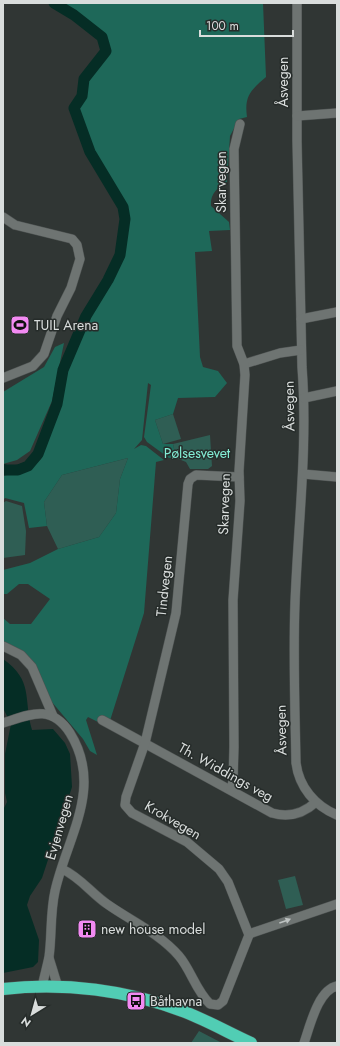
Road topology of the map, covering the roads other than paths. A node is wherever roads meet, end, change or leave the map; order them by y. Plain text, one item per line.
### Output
1 (297, 3) edge
2 (337, 113) edge
3 (297, 116) junction
4 (240, 124) dead end
5 (3, 217) edge
6 (337, 312) edge
7 (301, 319) junction
8 (301, 350) junction
9 (244, 364) junction
10 (3, 378) edge
11 (337, 391) edge
12 (304, 398) junction
13 (303, 474) junction
14 (239, 477) junction
15 (337, 477) edge
16 (3, 646) edge
17 (53, 716) junction
18 (102, 720) dead end
19 (6, 722) edge
20 (145, 743) junction
21 (231, 790) junction
22 (316, 802) junction
23 (337, 815) edge
24 (62, 869) junction
25 (337, 904) edge
26 (249, 934) junction
27 (49, 958) junction
28 (337, 986) edge
29 (42, 987) junction
30 (58, 987) junction
31 (3, 989) edge
32 (251, 1043) edge
33 (304, 1043) edge

1 - 3 street, Åsvegen
2 - 3 street
3 - 7 street, Åsvegen
4 - 9 street, Skarvegen
5 - 10 street
6 - 7 street
7 - 8 street, Åsvegen
8 - 9 street
8 - 12 street, Åsvegen
9 - 14 street, Skarvegen
11 - 12 street
12 - 13 street, Åsvegen
13 - 15 street
13 - 22 street, Åsvegen
14 - 20 street, Tindvegen
14 - 21 street, Skarvegen
16 - 17 street
17 - 19 street
17 - 24 street, Evjenvegen
18 - 20 street, Th. Widdings veg
20 - 21 street, Th. Widdings veg
20 - 26 street, Krokvegen
21 - 22 street, Th. Widdings veg
22 - 23 street
24 - 26 street
24 - 27 street, Evjenvegen
26 -> 25 street
27 - 29 street, Evjenvegen
27 - 30 street, Evjenvegen
28 - 33 street
29 - 30 highway
29 - 31 highway
30 - 32 highway

